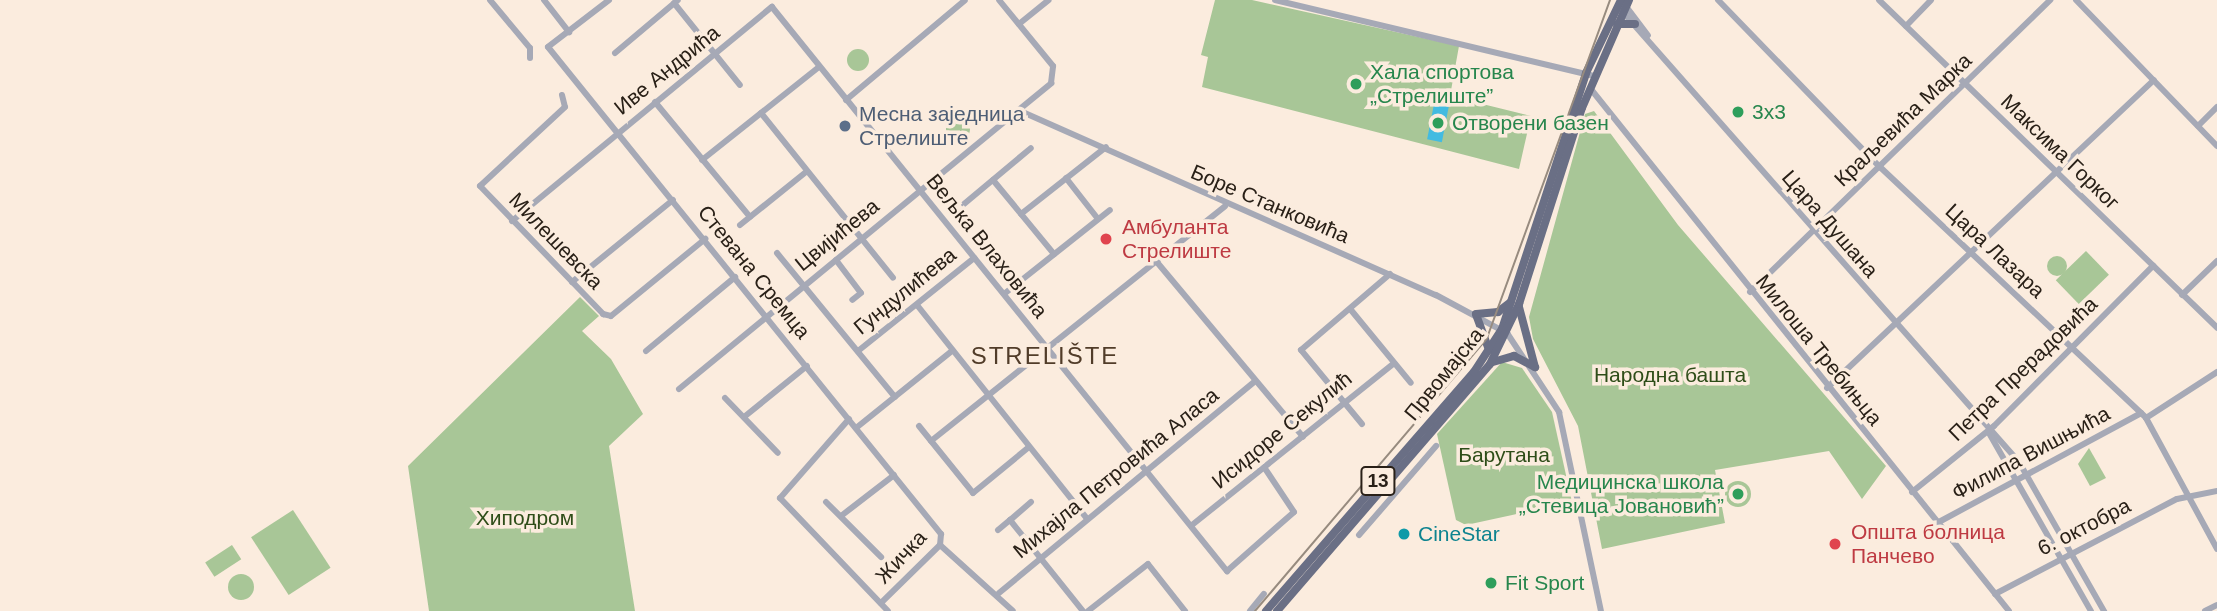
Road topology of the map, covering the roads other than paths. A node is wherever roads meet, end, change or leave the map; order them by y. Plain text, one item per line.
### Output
1 (490, 0) edge
2 (544, 0) edge
3 (609, 0) edge
4 (950, 0) edge
5 (965, 0) edge
6 (999, 0) edge
7 (1049, 0) edge
8 (1275, 0) edge
9 (1718, 0) edge
10 (1879, 0) edge
11 (1931, 0) edge
12 (2050, 0) edge
13 (2076, 0) edge
14 (676, 2) edge
15 (1623, 5) edge
16 (772, 7) joint
17 (956, 8) junction
18 (1019, 24) junction
19 (1617, 24) junction
20 (1635, 24) junction
21 (1906, 26) junction
22 (569, 32) junction
23 (1648, 37) junction
24 (615, 52) dead end
25 (714, 53) junction
26 (530, 58) dead end
27 (819, 66) junction
28 (1590, 75) junction
29 (2154, 80) junction
30 (1965, 84) junction
31 (740, 85) dead end
32 (1590, 87) junction
33 (562, 95) dead end
34 (846, 100) junction
35 (655, 102) junction
36 (2217, 107) edge
37 (1582, 108) junction
38 (1018, 110) junction
39 (1602, 110) junction
40 (761, 113) junction
41 (2198, 126) junction
42 (617, 134) junction
43 (2217, 146) edge
44 (1106, 147) junction
45 (1031, 148) dead end
46 (702, 160) junction
47 (1880, 167) junction
48 (806, 172) junction
49 (2056, 172) junction
50 (1066, 178) junction
51 (993, 180) junction
52 (920, 190) junction
53 (674, 200) junction
54 (964, 204) dead end
55 (1225, 206) junction
56 (1110, 210) dead end
57 (1021, 214) junction
58 (750, 217) junction
59 (1098, 219) junction
60 (512, 221) junction
61 (740, 225) dead end
62 (1813, 232) junction
63 (705, 239) junction
64 (861, 240) junction
65 (1970, 252) junction
66 (777, 253) dead end
67 (1054, 254) junction
68 (974, 258) junction
69 (835, 260) junction
70 (1156, 261) junction
71 (2217, 261) edge
72 (2154, 266) junction
73 (1390, 274) junction
74 (735, 277) junction
75 (893, 278) dead end
76 (572, 282) junction
77 (804, 286) junction
78 (1749, 292) junction
79 (1004, 294) junction
80 (2182, 295) junction
81 (852, 300) dead end
82 (1517, 301) junction
83 (916, 305) junction
84 (1350, 310) junction
85 (1476, 314) junction
86 (766, 315) junction
87 (1893, 325) junction
88 (2217, 328) edge
89 (1504, 331) junction
90 (2073, 348) junction
91 (1047, 349) junction
92 (953, 350) junction
93 (646, 351) dead end
94 (858, 351) junction
95 (1489, 351) junction
96 (1394, 363) junction
97 (1490, 364) junction
98 (807, 366) junction
99 (1535, 367) junction
100 (2217, 372) edge
101 (1255, 381) junction
102 (1410, 383) dead end
103 (679, 388) dead end
104 (1827, 388) junction
105 (989, 396) junction
106 (895, 397) junction
107 (725, 398) dead end
108 (1344, 402) junction
109 (2144, 416) junction
110 (744, 417) junction
111 (849, 419) junction
112 (1362, 424) dead end
113 (919, 426) dead end
114 (856, 428) junction
115 (1988, 432) junction
116 (1303, 437) junction
117 (931, 441) junction
118 (1436, 446) dead end
119 (1029, 447) junction
120 (778, 453) dead end
121 (1264, 467) junction
122 (1146, 470) junction
123 (2028, 474) junction
124 (894, 475) junction
125 (2018, 480) junction
126 (2217, 491) edge
127 (1912, 492) junction
128 (2190, 499) junction
129 (825, 502) dead end
130 (1031, 502) dead end
131 (841, 516) junction
132 (1087, 519) junction
133 (1010, 520) junction
134 (1937, 523) junction
135 (1192, 525) junction
136 (998, 530) dead end
137 (941, 534) joint
138 (1359, 535) dead end
139 (940, 545) junction
140 (2217, 549) edge
141 (2073, 553) junction
142 (881, 557) dead end
143 (1041, 557) junction
144 (2062, 558) junction
145 (999, 593) junction
146 (1264, 594) dead end
147 (1995, 594) junction
148 (881, 603) junction
149 (2217, 605) edge
150 (888, 611) edge
151 (1013, 611) edge
152 (1085, 611) edge
153 (1185, 611) edge
154 (1250, 611) edge
155 (1266, 611) edge
156 (1277, 611) edge
157 (1601, 611) edge
158 (2009, 611) edge
159 (2091, 611) edge
160 (2104, 611) edge
161 (2205, 611) edge

1 - 26 street
2 - 22 street
3 - 22 street
4 - 17 street
5 - 17 street
6 - 18 street
7 - 18 street
8 - 28 street
9 - 47 street, Цара Лазара
10 - 21 street, Максима Горког
11 - 21 street
12 - 30 street, Краљевића Марка
13 - 29 street
14 - 24 street
14 - 25 street
15 - 19 main road, Првомајска / 13
15 - 20 street, Цара Душана
15 - 23 street, Цара Душана
15 - 28 main road, Првомајска / 13
16 - 25 street, Иве Андрића
16 - 27 street, Вељка Влаховића
17 - 34 street
18 - 38 street, Цвијићева
19 - 20 main road
19 - 28 main road, Првомајска / 13
20 - 23 street, Цара Душана
21 - 30 street, Максима Горког
22 - 42 street, Стевана Сремца
23 - 62 street, Цара Душана
25 - 31 street
25 - 35 street, Иве Андрића
27 - 34 street, Вељка Влаховића
27 - 40 street
28 - 32 main road, Првомајска / 13
28 - 82 main road, Првомајска / 13
29 - 41 street
29 - 49 street
30 - 47 street, Краљевића Марка
30 - 49 street, Максима Горког
32 - 37 main road, Првомајска / 13
32 - 39 street, Милоша Требињца
33 - 60 street, Милешевска
34 - 52 street, Вељка Влаховића
35 - 42 street, Иве Андрића
35 - 46 street
36 - 41 street
37 - 39 street
37 - 82 main road, Првомајска / 13
38 - 44 street, Боре Станковића
38 - 52 street, Цвијићева
39 - 78 street, Милоша Требињца
40 - 46 street
40 - 48 street
41 - 43 street
42 - 53 street, Стевана Сремца
42 - 60 street, Иве Андрића
44 - 50 street
44 - 55 street, Боре Станковића
45 - 51 street
46 - 58 street
47 - 62 street, Краљевића Марка
47 - 65 street, Цара Лазара
48 - 58 street
48 - 64 street
49 - 65 street
49 - 72 street, Максима Горког
50 - 57 street
50 - 59 street
51 - 54 street
51 - 57 street
52 - 64 street, Цвијићева
52 - 68 street, Вељка Влаховића
53 - 63 street, Стевана Сремца
53 - 76 street, Стевана Сремца
55 - 70 street
55 - 73 street, Боре Станковића
56 - 59 street
57 - 67 street
58 - 61 street
59 - 67 street
60 - 76 street, Милешевска
62 - 78 street, Краљевића Марка
62 - 87 street, Цара Душана
63 - 74 street, Стевана Сремца
63 - 76 street, Милешевска
64 - 69 street, Цвијићева
64 - 75 street
65 - 87 street
65 - 90 street, Цара Лазара
66 - 77 street
67 - 79 street
68 - 79 street, Вељка Влаховића
68 - 83 street, Гундулићева
69 - 77 street, Цвијићева
69 - 81 street
70 - 91 street
70 - 101 street
71 - 80 street
72 - 80 street, Максима Горког
72 - 90 street, Петра Прерадовића
73 - 84 street
73 - 85 street, Боре Станковића
74 - 86 street, Стевана Сремца
74 - 93 street
77 - 86 street, Цвијићева
77 - 94 street
78 - 104 street, Милоша Требињца
79 - 91 street, Вељка Влаховића
80 - 88 street, Максима Горког
82 - 85 main road
82 - 89 main road, Првомајска / 13
82 - 99 main road
83 - 92 street
83 - 94 street, Гундулићева
84 - 96 street
84 - 108 street
85 - 89 street, Боре Станковића
85 - 95 main road
86 - 98 street, Стевана Сремца
86 - 103 street, Цвијићева
87 - 104 street
87 - 115 street, Цара Душана
89 - 95 main road, Првомајска / 13
89 - 97 main road, Првомајска / 13
89 - 99 street
90 - 109 street, Цара Лазара
90 - 115 street, Петра Прерадовића
91 - 105 street
91 - 122 street, Вељка Влаховића
92 - 105 street
92 - 106 street
94 - 106 street
95 - 155 main road, Првомајска / 13
96 - 102 street
96 - 108 street, Исидоре Секулић
97 - 99 main road
97 - 156 main road, Првомајска / 13
98 - 110 street, Стевана Сремца
98 - 111 street, Стевана Сремца
99 - 157 street
100 - 109 street, Филипа Вишњића
101 - 116 street
101 - 122 street, Михајла Петровића Аласа
104 - 127 street, Милоша Требињца
105 - 117 street
105 - 119 street
106 - 114 street
107 - 110 street
108 - 112 street
108 - 116 street, Исидоре Секулић
109 - 123 street, Филипа Вишњића
109 - 128 street, Цара Лазара
110 - 120 street
111 - 114 street, Стевана Сремца
111 - 148 street
113 - 117 street
114 - 124 street, Стевана Сремца
115 - 123 street, Цара Душана
115 - 125 street, Цара Душана
115 - 127 street, Петра Прерадовића
116 - 121 street, Исидоре Секулић
117 - 119 street
118 - 138 street
119 - 132 street
121 - 135 street, Исидоре Секулић
121 - 135 street, Вељка Влаховића
122 - 132 street, Михајла Петровића Аласа
122 - 135 street, Вељка Влаховића
123 - 125 street, Филипа Вишњића
123 - 141 street, Цара Душана
124 - 131 street
124 - 137 street, Стевана Сремца
125 - 134 street, Филипа Вишњића
125 - 144 street, Цара Душана
126 - 128 street, 6. октобра
127 - 134 street, Милоша Требињца
128 - 140 street, Цара Лазара
128 - 141 street, 6. октобра
129 - 131 street
130 - 133 street
131 - 142 street
132 - 143 street, Михајла Петровића Аласа
133 - 136 street
133 - 143 street
134 - 147 street, Милоша Требињца
137 - 139 street, Жичка
139 - 145 street
139 - 148 street, Жичка
141 - 144 street, 6. октобра
141 - 160 street, Цара Душана
143 - 145 street, Михајла Петровића Аласа
143 - 152 street
144 - 147 street, 6. октобра
144 - 159 street, Цара Душана
145 - 151 street
146 - 154 street
147 - 158 street, Милоша Требињца
148 - 150 street
149 - 161 street
152 - 153 street

